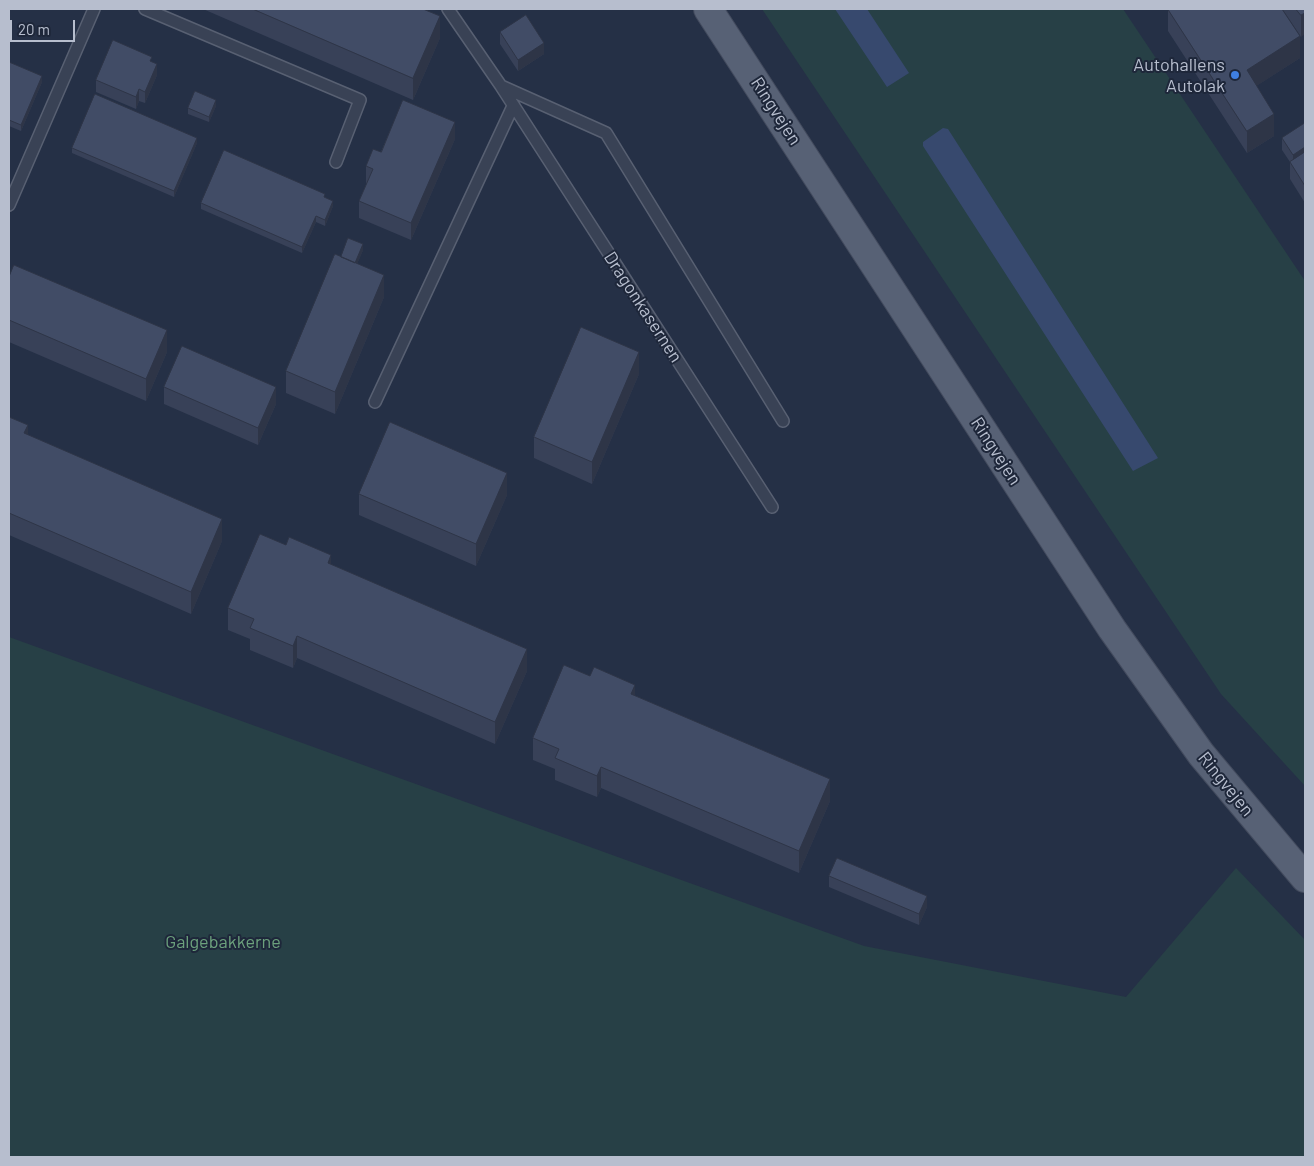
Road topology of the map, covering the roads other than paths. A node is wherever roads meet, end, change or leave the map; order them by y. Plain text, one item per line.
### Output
1 (94, 9) edge
2 (145, 9) edge
3 (448, 9) edge
4 (708, 9) edge
5 (501, 86) junction
6 (513, 106) junction
7 (336, 162) dead end
8 (9, 206) edge
9 (375, 402) dead end
10 (783, 421) dead end
11 (772, 507) dead end
12 (1305, 878) edge

1 - 8 lane
2 - 7 lane
3 - 5 lane, Dragonkasernen
4 - 12 main road, Ringvejen
5 - 6 lane, Dragonkasernen
5 - 10 lane
6 - 9 lane
6 - 11 lane, Dragonkasernen

